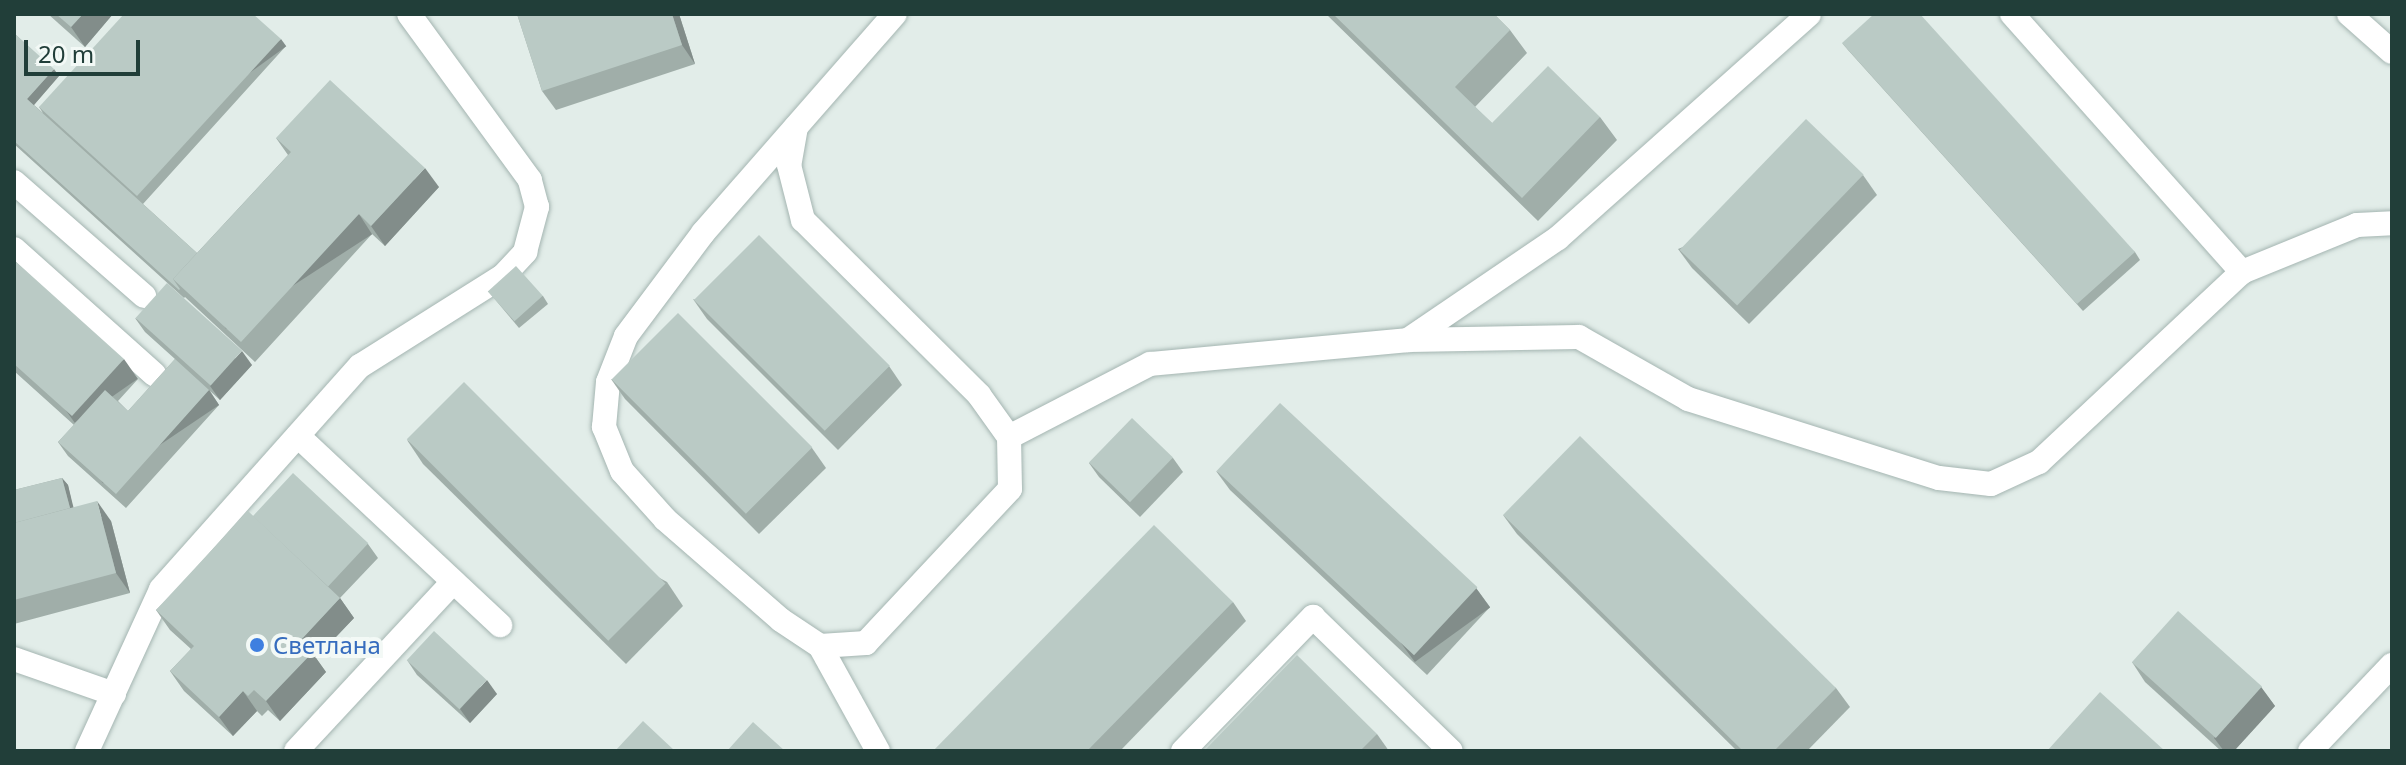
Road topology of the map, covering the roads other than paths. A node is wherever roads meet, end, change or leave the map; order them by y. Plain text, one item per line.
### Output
1 (409, 14) edge
2 (895, 14) edge
3 (1809, 14) edge
4 (2012, 14) edge
5 (2349, 14) edge
6 (2392, 52) edge
7 (796, 127) junction
8 (14, 182) edge
9 (2392, 223) edge
10 (14, 249) edge
11 (2242, 272) junction
12 (144, 296) dead end
13 (1408, 340) junction
14 (154, 374) dead end
15 (298, 436) junction
16 (1009, 437) junction
17 (453, 582) junction
18 (500, 625) dead end
19 (820, 646) junction
20 (14, 659) edge
21 (2392, 665) edge
22 (114, 694) junction
23 (87, 751) edge
24 (296, 751) edge
25 (878, 751) edge
26 (1183, 751) edge
27 (1451, 751) edge
28 (2310, 751) edge

1 - 15 street
2 - 7 street
3 - 13 street
4 - 11 street
5 - 6 street
7 - 16 street
7 - 19 street
8 - 12 street
9 - 11 street
10 - 14 street
11 - 13 street
13 - 16 street
15 - 17 street
15 - 22 street
16 - 19 street
17 - 18 street
17 - 24 street
19 - 25 street
20 - 22 street
21 - 28 street
22 - 23 street
26 - 27 street

